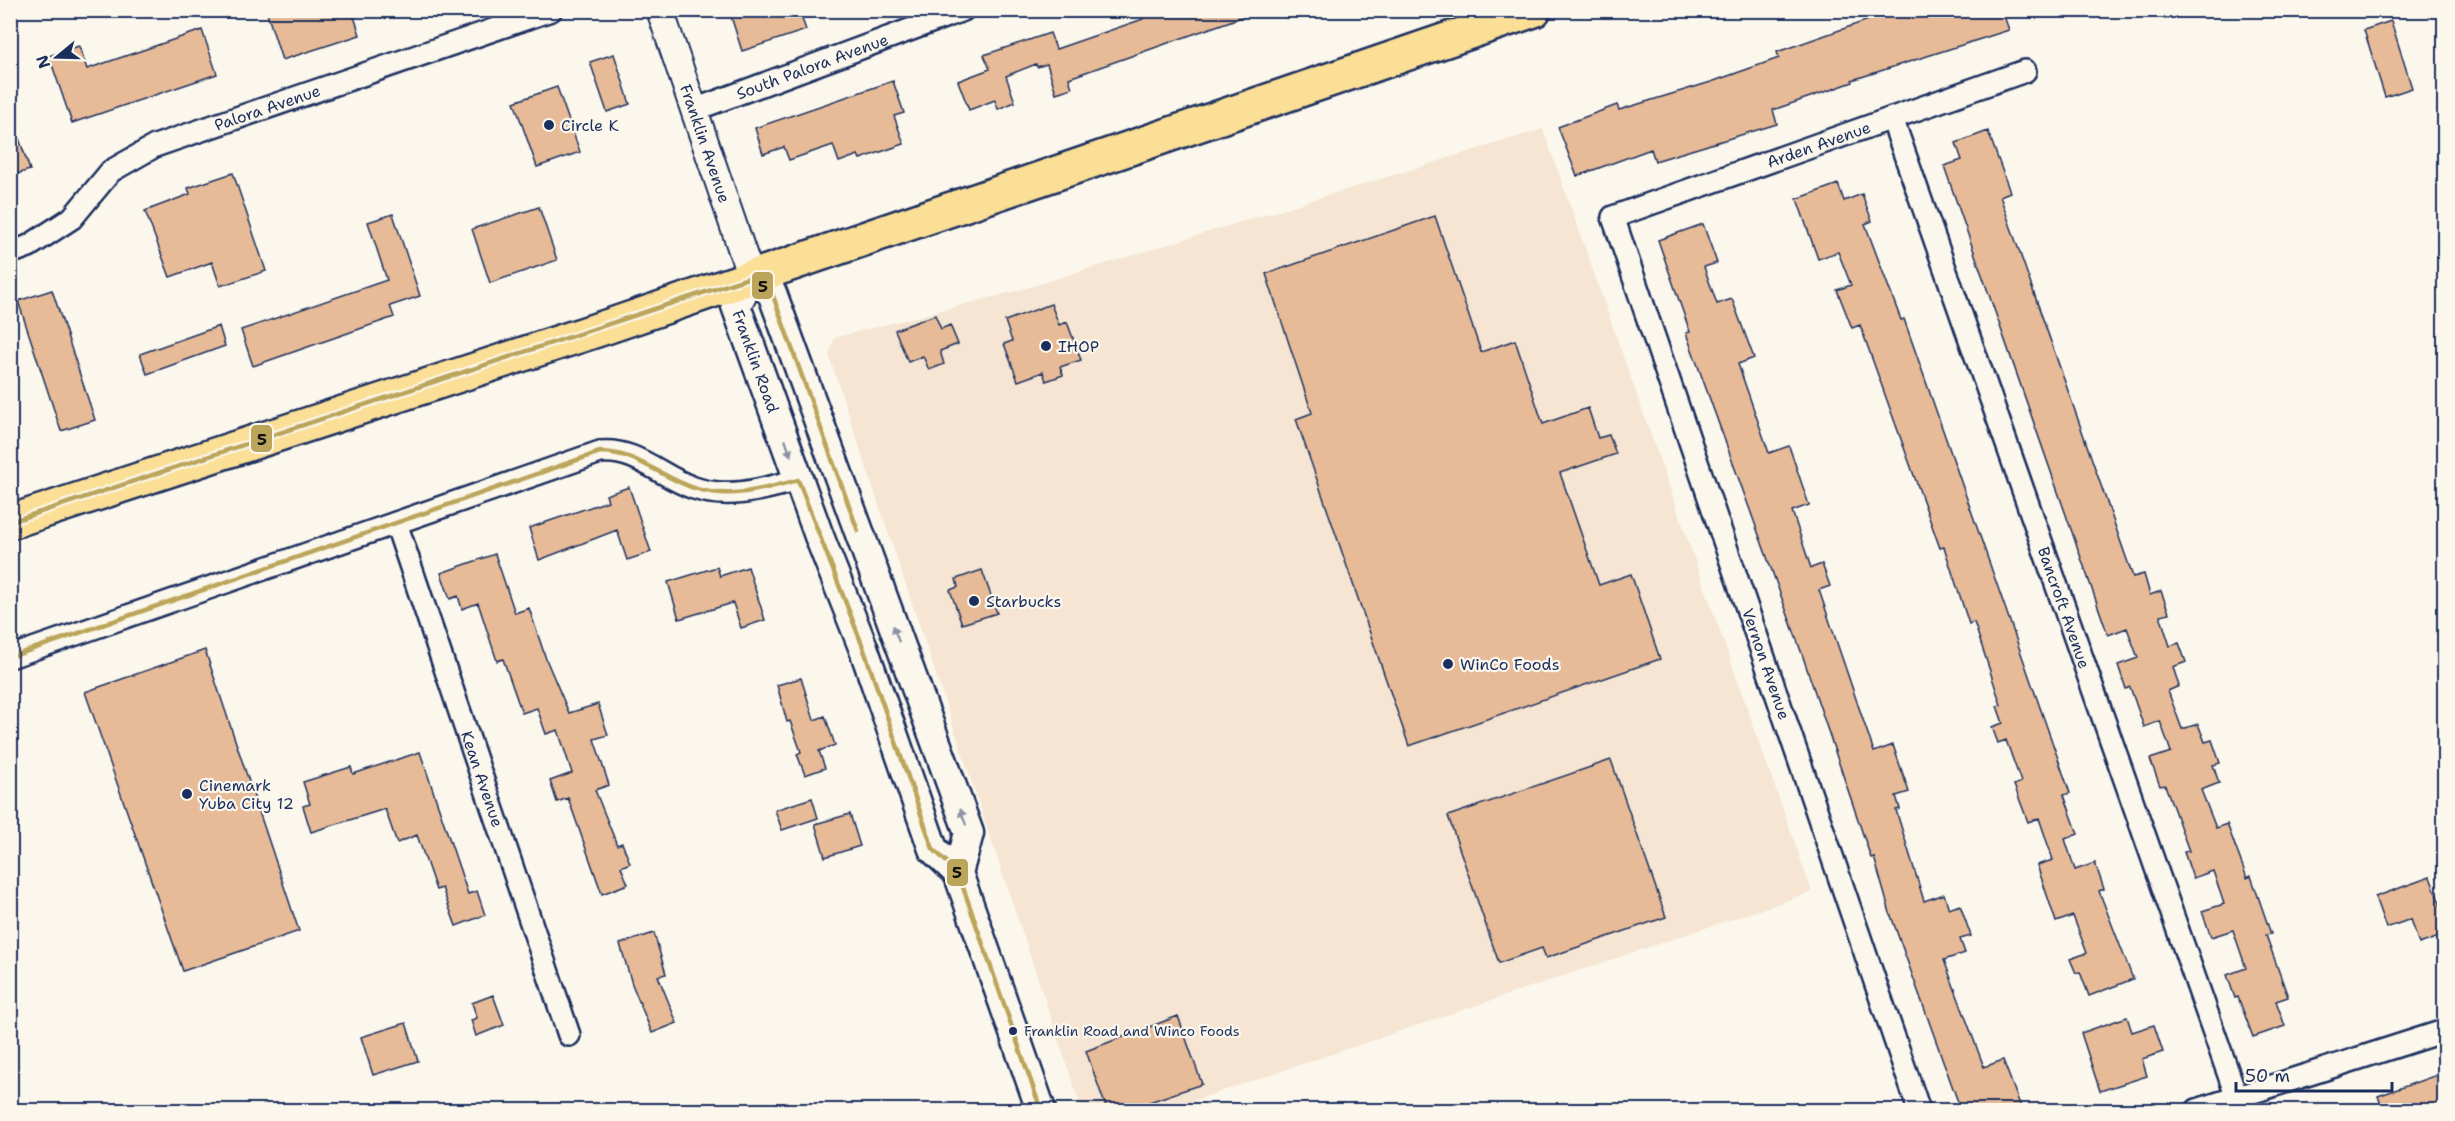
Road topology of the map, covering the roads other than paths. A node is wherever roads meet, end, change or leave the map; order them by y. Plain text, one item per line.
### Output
1 (551, 10) edge
2 (660, 10) edge
3 (963, 10) edge
4 (1534, 10) edge
5 (2025, 71) dead end
6 (694, 110) junction
7 (1892, 118) junction
8 (1613, 217) joint
9 (10, 253) edge
10 (752, 277) junction
11 (798, 480) junction
12 (10, 522) edge
13 (396, 523) junction
14 (10, 657) edge
15 (958, 873) junction
16 (2445, 1031) edge
17 (569, 1035) dead end
18 (2237, 1098) junction
19 (1041, 1110) edge
20 (1919, 1110) edge
21 (2197, 1110) edge

1 - 9 street, Palora Avenue
2 - 6 street, Franklin Avenue
3 - 6 street, South Palora Avenue
4 - 10 highway
5 - 7 street, Arden Avenue
6 - 10 street, Franklin Avenue
7 - 8 street, Arden Avenue
7 - 18 street, Bancroft Avenue
8 - 20 street, Vernon Avenue
10 -> 11 main road, Franklin Road
10 - 12 highway
15 -> 10 main road, Franklin Road
11 - 13 street
11 - 15 main road, Franklin Road
13 - 14 street
13 - 17 street, Kean Avenue
15 - 19 main road, Franklin Road
16 - 18 street
18 - 21 street

